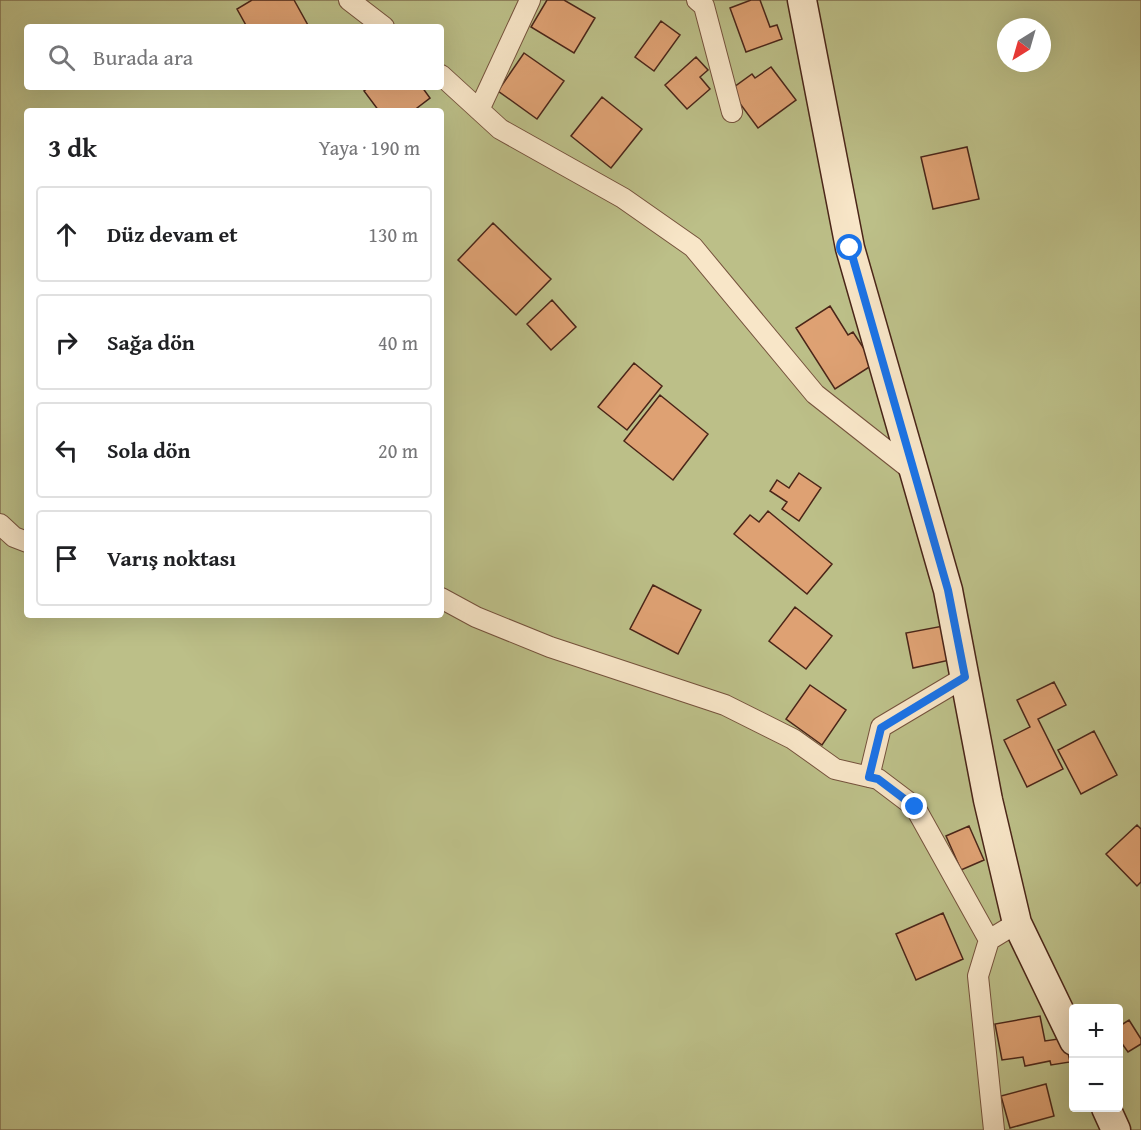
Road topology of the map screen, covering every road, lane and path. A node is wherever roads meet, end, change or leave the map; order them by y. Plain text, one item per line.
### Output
1 (349, 0) edge
2 (530, 0) edge
3 (697, 0) edge
4 (802, 0) edge
5 (380, 24) edge
6 (444, 78) edge
7 (479, 110) junction
8 (732, 112) dead end
9 (914, 472) junction
10 (0, 524) edge
11 (24, 541) edge
12 (444, 600) edge
13 (965, 677) junction
14 (869, 777) junction
15 (1017, 923) junction
16 (989, 940) junction
17 (1069, 1031) edge
18 (1108, 1112) edge
19 (994, 1130) edge
20 (1116, 1130) edge

1 - 5 street
2 - 7 street
3 - 8 street
4 - 9 street
6 - 7 street
7 - 9 street
9 - 13 street
10 - 11 street
12 - 14 street
13 - 14 street
13 - 15 street
14 - 16 street
15 - 16 street
15 - 17 street
16 - 19 street
18 - 20 street

